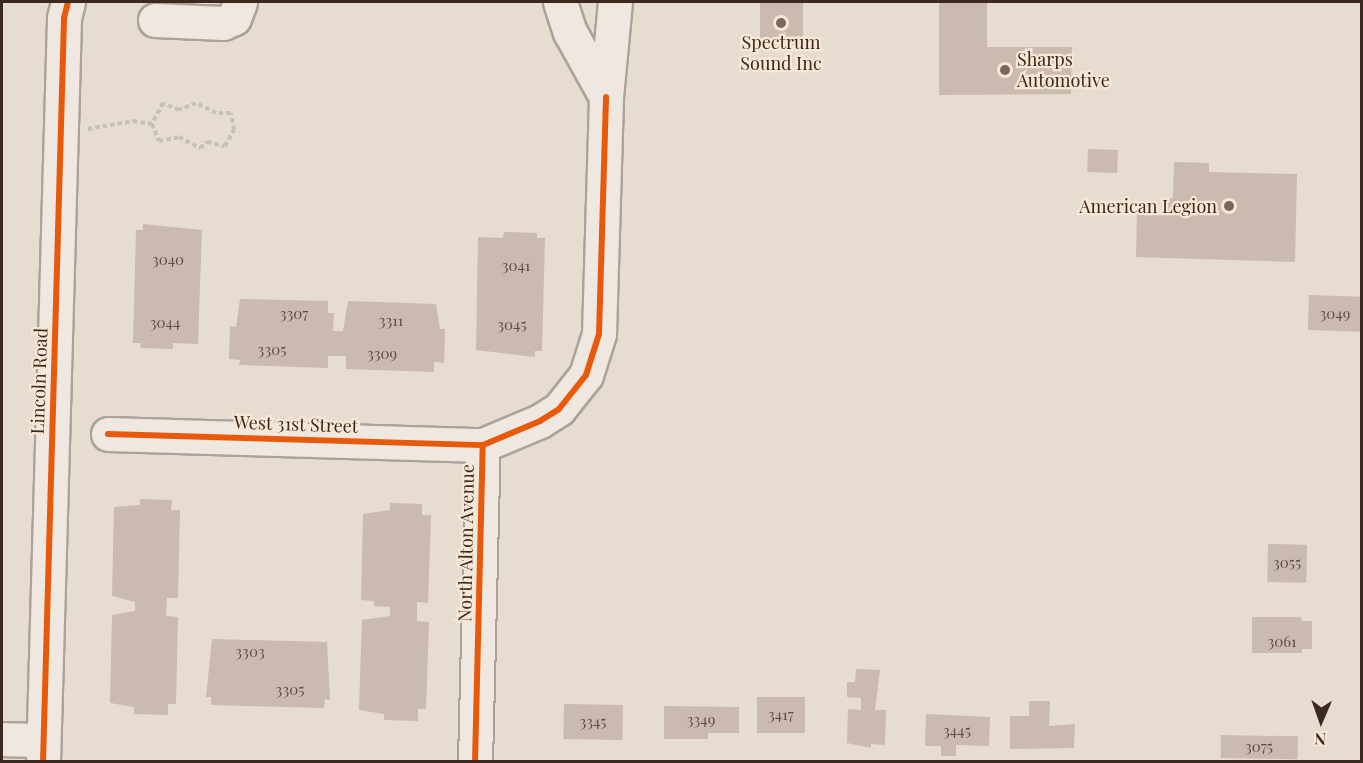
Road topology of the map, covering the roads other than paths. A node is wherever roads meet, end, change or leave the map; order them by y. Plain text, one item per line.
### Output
1 (68, 2) edge
2 (240, 2) edge
3 (560, 2) edge
4 (615, 2) edge
5 (155, 21) dead end
6 (606, 97) junction
7 (108, 434) dead end
8 (483, 444) junction
9 (2, 739) edge
10 (43, 751) edge
11 (475, 762) edge

1 - 10 street, Lincoln Road
2 - 5 street
3 - 6 street
4 - 6 street, North Alton Avenue
6 - 8 street, North Alton Avenue
7 - 8 street, West 31st Street
8 - 11 street, North Alton Avenue
9 - 10 street

